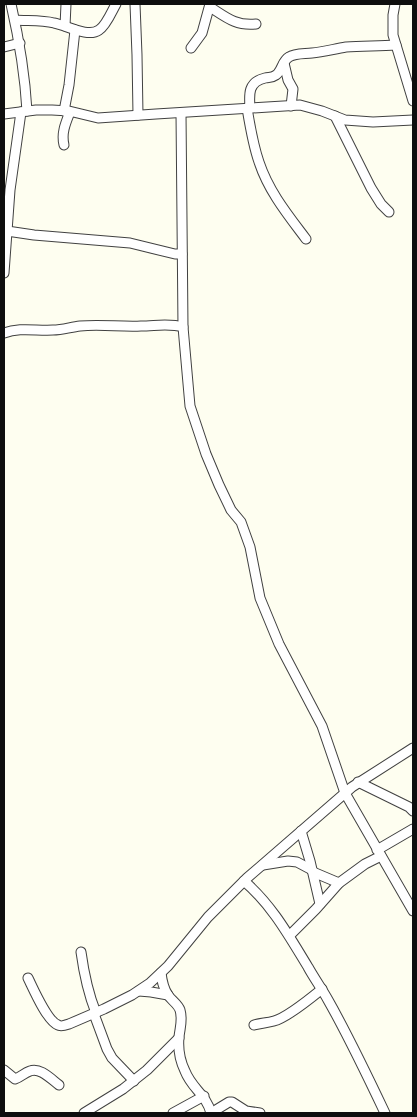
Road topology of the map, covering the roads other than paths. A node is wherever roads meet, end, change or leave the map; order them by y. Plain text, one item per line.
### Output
1 (11, 4) edge
2 (66, 4) edge
3 (116, 4) edge
4 (135, 4) edge
5 (395, 4) edge
6 (210, 6) edge
7 (15, 20) junction
8 (256, 24) dead end
9 (65, 26) junction
10 (75, 30) junction
11 (20, 44) junction
12 (396, 45) junction
13 (4, 47) edge
14 (191, 48) dead end
15 (284, 63) junction
16 (413, 101) edge
17 (291, 106) junction
18 (249, 108) junction
19 (67, 111) junction
20 (24, 112) junction
21 (182, 113) junction
22 (4, 114) edge
23 (138, 115) junction
24 (335, 116) junction
25 (413, 120) edge
26 (64, 145) dead end
27 (389, 212) dead end
28 (7, 230) junction
29 (306, 239) dead end
30 (182, 254) junction
31 (4, 273) edge
32 (183, 327) junction
33 (4, 333) edge
34 (413, 748) edge
35 (358, 782) junction
36 (345, 793) junction
37 (413, 811) edge
38 (413, 829) edge
39 (301, 831) junction
40 (379, 853) junction
41 (262, 865) junction
42 (312, 871) junction
43 (244, 881) junction
44 (339, 883) junction
45 (320, 904) junction
46 (413, 911) edge
47 (290, 935) junction
48 (81, 952) dead end
49 (161, 973) junction
50 (28, 978) dead end
51 (322, 989) junction
52 (138, 991) junction
53 (168, 995) junction
54 (95, 1013) junction
55 (254, 1025) dead end
56 (179, 1038) junction
57 (4, 1070) edge
58 (134, 1081) junction
59 (59, 1085) dead end
60 (204, 1096) junction
61 (84, 1113) edge
62 (173, 1113) edge
63 (211, 1113) edge
64 (260, 1113) edge
65 (385, 1113) edge

1 - 7 street
2 - 9 street
3 - 10 street
4 - 23 street
5 - 12 street
6 - 8 street
6 - 14 street
7 - 9 street
7 - 11 street
9 - 10 street
10 - 19 street
11 - 13 street
11 - 20 street
12 - 15 street
12 - 16 street
15 - 17 street
15 - 18 street
17 - 18 street
17 - 24 street
18 - 21 street
18 - 29 street
19 - 20 street
19 - 23 street
19 - 26 street
20 - 22 street
20 - 28 street
21 - 23 street
21 - 30 street
24 - 25 street
24 - 27 street
28 - 30 street
28 - 31 street
30 - 32 street
32 - 33 street
32 - 36 street
34 - 35 street
35 - 36 street
35 - 37 street
36 - 39 street
36 - 40 street
38 - 40 street
39 - 41 street
39 - 42 street
40 - 44 street
40 - 46 street
41 - 42 street
41 - 43 street
42 - 44 street
42 - 45 street
43 - 47 street
43 - 49 street
44 - 45 street
45 - 47 street
47 - 51 street
48 - 54 street
49 - 52 street
49 - 53 street
50 - 54 street
51 - 55 street
51 - 65 street
52 - 53 street
52 - 54 street
53 - 56 street
54 - 58 street
56 - 58 street
56 - 60 street
57 - 59 street
58 - 61 street
60 - 62 street
60 - 63 street
63 - 64 street

